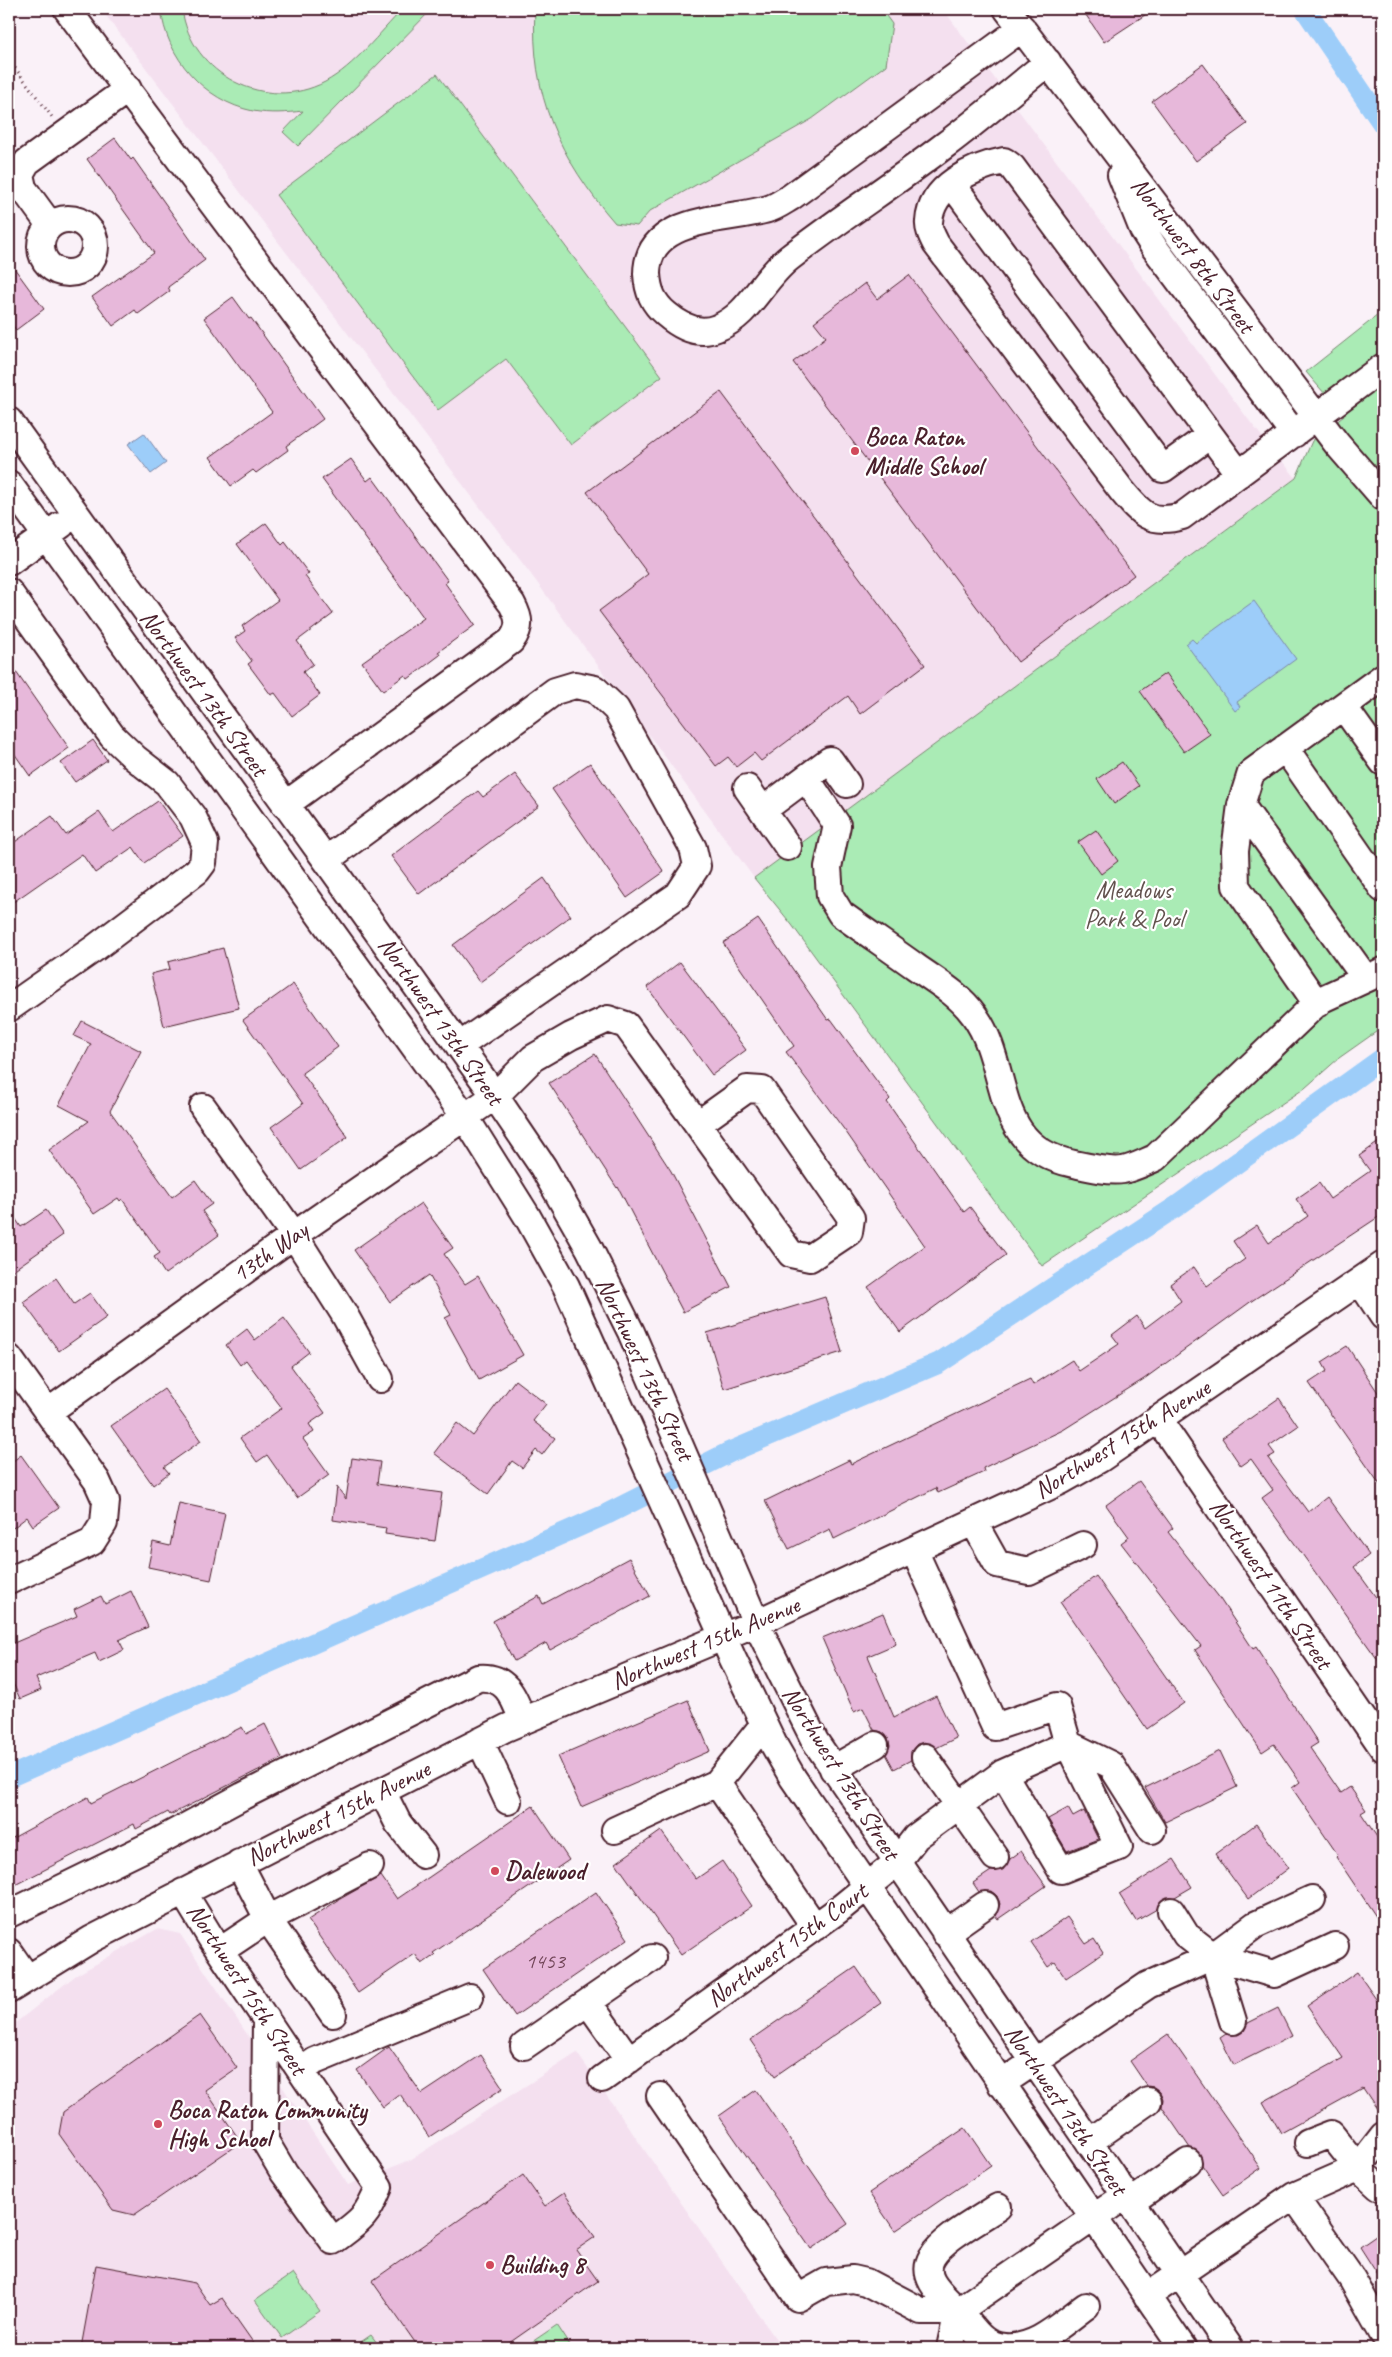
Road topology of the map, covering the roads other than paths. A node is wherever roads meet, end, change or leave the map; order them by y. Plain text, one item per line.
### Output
1 (67, 9) edge
2 (1015, 18) edge
3 (1048, 62) junction
4 (128, 89) junction
5 (1108, 142) junction
6 (952, 184) junction
7 (50, 225) dead end
8 (1383, 367) edge
9 (1317, 418) junction
10 (9, 422) edge
11 (1294, 434) junction
12 (1210, 435) junction
13 (1239, 474) junction
14 (9, 484) edge
15 (1383, 497) edge
16 (75, 514) junction
17 (46, 536) junction
18 (9, 562) edge
19 (9, 592) edge
20 (1383, 678) edge
21 (1344, 706) junction
22 (1285, 748) junction
23 (1383, 762) edge
24 (806, 778) junction
25 (848, 784) dead end
26 (747, 788) dead end
27 (284, 805) junction
28 (1241, 805) junction
29 (763, 810) junction
30 (788, 846) dead end
31 (326, 860) junction
32 (1383, 889) edge
33 (1374, 975) edge
34 (1317, 1004) junction
35 (9, 1008) edge
36 (459, 1046) junction
37 (495, 1096) junction
38 (203, 1108) dead end
39 (465, 1117) junction
40 (698, 1124) junction
41 (294, 1235) junction
42 (1383, 1265) edge
43 (1360, 1281) junction
44 (1383, 1316) edge
45 (9, 1358) edge
46 (380, 1379) dead end
47 (48, 1412) junction
48 (1158, 1420) junction
49 (974, 1523) junction
50 (1083, 1545) dead end
51 (914, 1550) junction
52 (9, 1581) edge
53 (756, 1623) junction
54 (722, 1637) junction
55 (523, 1721) junction
56 (764, 1724) junction
57 (480, 1741) junction
58 (1068, 1744) junction
59 (875, 1745) dead end
60 (1383, 1748) edge
61 (925, 1757) dead end
62 (833, 1769) junction
63 (1003, 1773) junction
64 (717, 1783) junction
65 (382, 1791) junction
66 (508, 1801) dead end
67 (959, 1806) junction
68 (615, 1830) dead end
69 (1152, 1830) dead end
70 (423, 1855) dead end
71 (995, 1857) dead end
72 (239, 1863) junction
73 (896, 1863) junction
74 (370, 1866) dead end
75 (867, 1887) junction
76 (184, 1892) junction
77 (1312, 1899) dead end
78 (985, 1905) dead end
79 (1171, 1911) dead end
80 (9, 1914) edge
81 (268, 1919) junction
82 (814, 1927) junction
83 (945, 1933) junction
84 (1335, 1946) dead end
85 (220, 1951) junction
86 (9, 1952) edge
87 (1213, 1956) junction
88 (652, 1958) dead end
89 (18, 1984) edge
90 (470, 1997) dead end
91 (588, 2002) junction
92 (333, 2014) dead end
93 (266, 2018) junction
94 (1233, 2021) dead end
95 (524, 2046) dead end
96 (629, 2060) junction
97 (1035, 2063) junction
98 (301, 2071) junction
99 (602, 2079) dead end
100 (1002, 2084) junction
101 (660, 2096) dead end
102 (1148, 2101) dead end
103 (1383, 2136) edge
104 (1089, 2142) junction
105 (1308, 2143) dead end
106 (1188, 2162) dead end
107 (1358, 2168) junction
108 (1383, 2185) edge
109 (1294, 2196) junction
110 (1128, 2199) junction
111 (998, 2207) dead end
112 (1094, 2218) junction
113 (1180, 2275) junction
114 (1147, 2296) junction
115 (1086, 2306) dead end
116 (958, 2311) junction
117 (1383, 2334) edge
118 (950, 2348) edge
119 (1183, 2348) edge
120 (1230, 2348) edge

1 - 4 street
2 - 3 street, Northwest 8th Street
2 - 3 street
3 - 5 street, Northwest 8th Street
4 - 7 street
4 - 27 street
5 - 9 street, Northwest 8th Street
5 - 11 street
6 - 12 street
6 - 12 street
6 - 13 street
8 - 9 street
9 - 11 street
9 - 15 street, Northwest 8th Street
10 - 16 street, Northwest 13th Street
11 - 13 street
12 - 13 street
14 - 17 street, Northwest 13th Street
16 - 17 street
16 - 27 street, Northwest 13th Street
17 - 18 street
17 - 39 street, Northwest 13th Street
19 - 35 street
20 - 21 street
21 - 22 street
21 - 23 street
22 - 28 street
22 - 32 street
24 - 25 street
24 - 29 street
24 - 34 street
26 - 29 street
27 - 31 street, Northwest 13th Street
28 - 33 street
28 - 34 street
29 - 30 street
31 - 36 street, Northwest 13th Street
31 - 36 street
33 - 34 street
36 - 37 street, Northwest 13th Street
37 - 39 street, 13th Way
37 - 40 street, 13th Way
37 - 53 street, Northwest 13th Street
38 - 41 street
39 - 41 street, 13th Way
39 - 54 street, Northwest 13th Street
40 - 40 street, 13th Way
41 - 46 street
41 - 47 street, 13th Way
42 - 43 street, Northwest 15th Avenue
43 - 44 street
43 - 48 street, Northwest 15th Avenue
45 - 47 street
47 - 52 street
48 - 49 street, Northwest 15th Avenue
48 - 60 street, Northwest 11th Street
49 - 50 street
49 - 51 street, Northwest 15th Avenue
51 - 53 street, Northwest 15th Avenue
51 - 58 street
53 - 54 street, Northwest 15th Avenue
53 - 62 street, Northwest 13th Street
54 - 55 street, Northwest 15th Avenue
54 - 56 street, Northwest 13th Street
55 - 57 street, Northwest 15th Avenue
55 - 80 street
56 - 64 street
56 - 75 street, Northwest 13th Street
57 - 65 street, Northwest 15th Avenue
57 - 66 street
58 - 63 street, Northwest 15th Court
58 - 63 street
58 - 69 street
59 - 62 street
61 - 67 street
62 - 73 street, Northwest 13th Street
63 - 67 street, Northwest 15th Court
64 - 68 street
64 - 82 street
65 - 70 street
65 - 72 street, Northwest 15th Avenue
67 - 71 street
67 - 73 street, Northwest 15th Court
72 - 76 street, Northwest 15th Avenue
72 - 81 street
73 - 75 street, Northwest 15th Court
73 - 83 street, Northwest 13th Street
74 - 81 street
75 - 82 street, Northwest 15th Court
75 - 100 street, Northwest 13th Street
76 - 85 street, Northwest 15th Street
76 - 89 street, Northwest 15th Avenue
77 - 87 street
78 - 83 street
79 - 87 street
81 - 85 street
81 - 92 street
82 - 96 street, Northwest 15th Court
83 - 97 street, Northwest 13th Street
84 - 87 street
85 - 93 street, Northwest 15th Street
86 - 89 street
87 - 94 street
87 - 97 street
88 - 91 street
90 - 98 street
91 - 95 street
91 - 96 street
93 - 98 street, Northwest 15th Street
93 - 98 street, Northwest 15th Street
96 - 99 street, Northwest 15th Court
97 - 100 street
97 - 104 street, Northwest 13th Street
100 - 112 street, Northwest 13th Street
101 - 116 street
102 - 104 street
103 - 107 street
104 - 110 street, Northwest 13th Street
105 - 107 street
106 - 110 street
107 - 108 street
107 - 109 street
109 - 113 street
109 - 117 street
110 - 112 street
110 - 113 street, Northwest 13th Street
111 - 116 street
112 - 114 street, Northwest 13th Street
112 - 116 street
113 - 114 street
113 - 120 street, Northwest 13th Street
114 - 119 street, Northwest 13th Street
115 - 116 street
116 - 118 street

